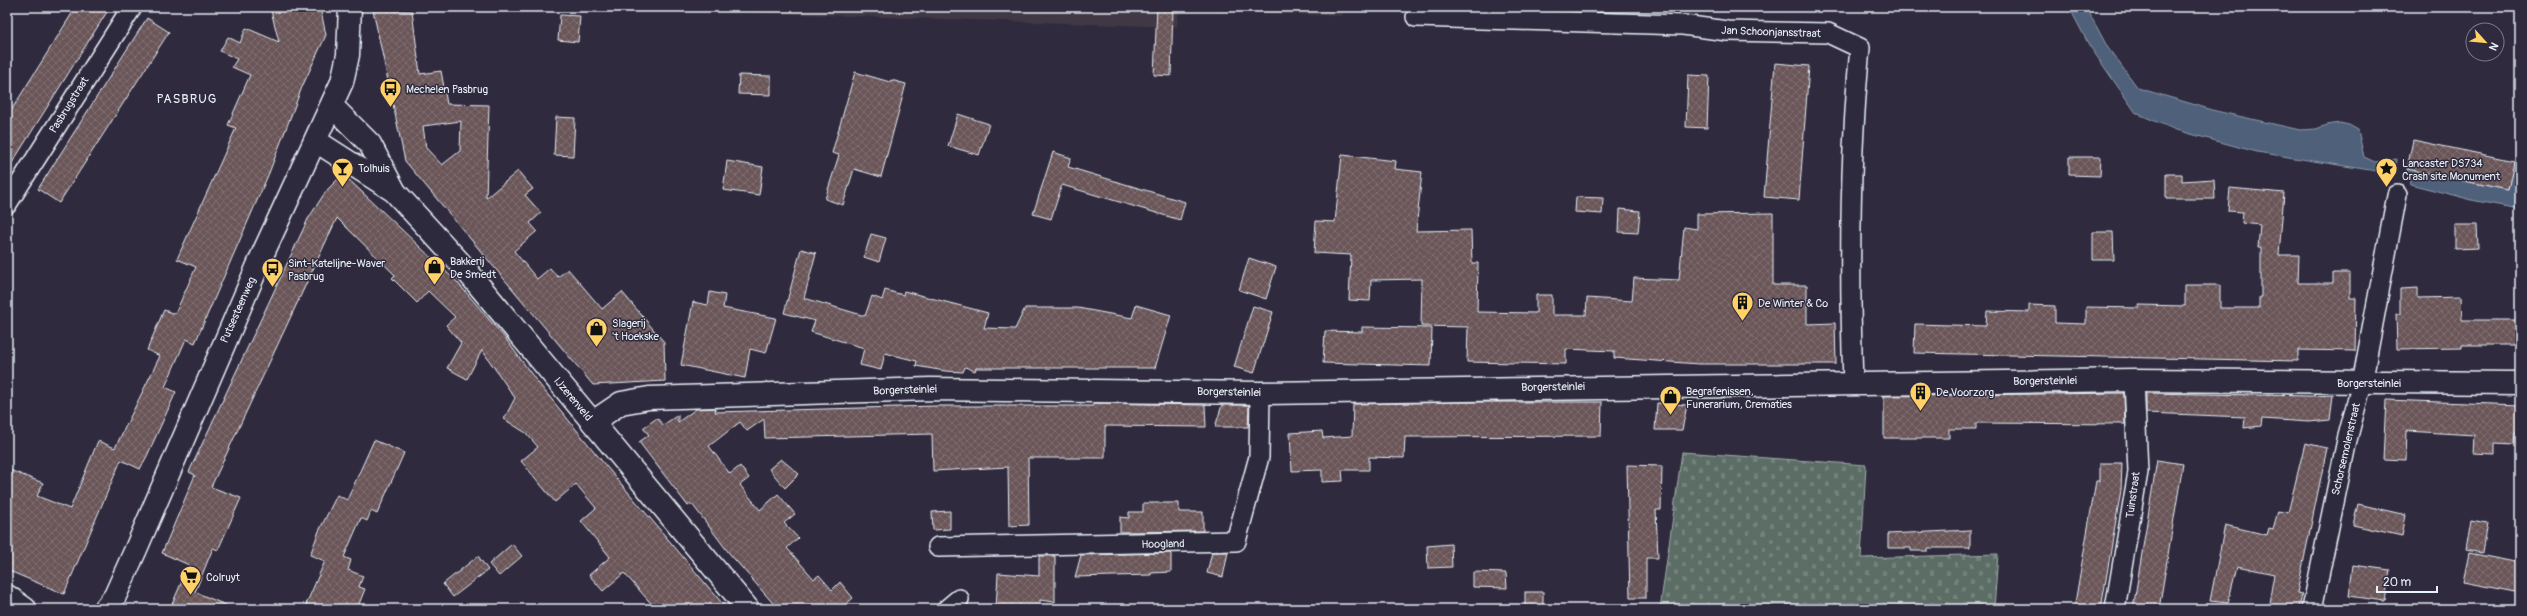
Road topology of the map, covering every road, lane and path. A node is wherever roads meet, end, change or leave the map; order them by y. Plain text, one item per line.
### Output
1 (132, 7) edge
2 (350, 7) edge
3 (1416, 17) dead end
4 (332, 106) junction
5 (316, 140) junction
6 (394, 191) junction
7 (2397, 195) dead end
8 (7, 204) edge
9 (2134, 380) junction
10 (1853, 383) junction
11 (2362, 383) junction
12 (2520, 383) edge
13 (1260, 393) junction
14 (593, 422) junction
15 (938, 547) dead end
16 (7, 596) edge
17 (25, 609) edge
18 (105, 609) edge
19 (748, 609) edge
20 (2115, 609) edge
21 (2312, 609) edge

1 - 8 street, Pasbrugstraat
2 - 4 street, Putsesteenweg
3 - 10 street, Jan Schoonjansstraat
4 - 5 street, Putsesteenweg
4 - 6 street, IJzerenveld
5 - 6 street, IJzerenveld
5 - 18 street, Putsesteenweg
6 - 14 street, IJzerenveld
7 - 11 street, Schorsemolenstraat
9 - 10 street, Borgersteinlei
9 - 11 street, Borgersteinlei
9 - 20 street, Tuinstraat
10 - 13 street, Borgersteinlei
11 - 12 street, Borgersteinlei
11 - 21 street, Schorsemolenstraat
13 - 14 street, Borgersteinlei
13 - 15 street, Hoogland
14 - 19 street, IJzerenveld
16 - 17 street

